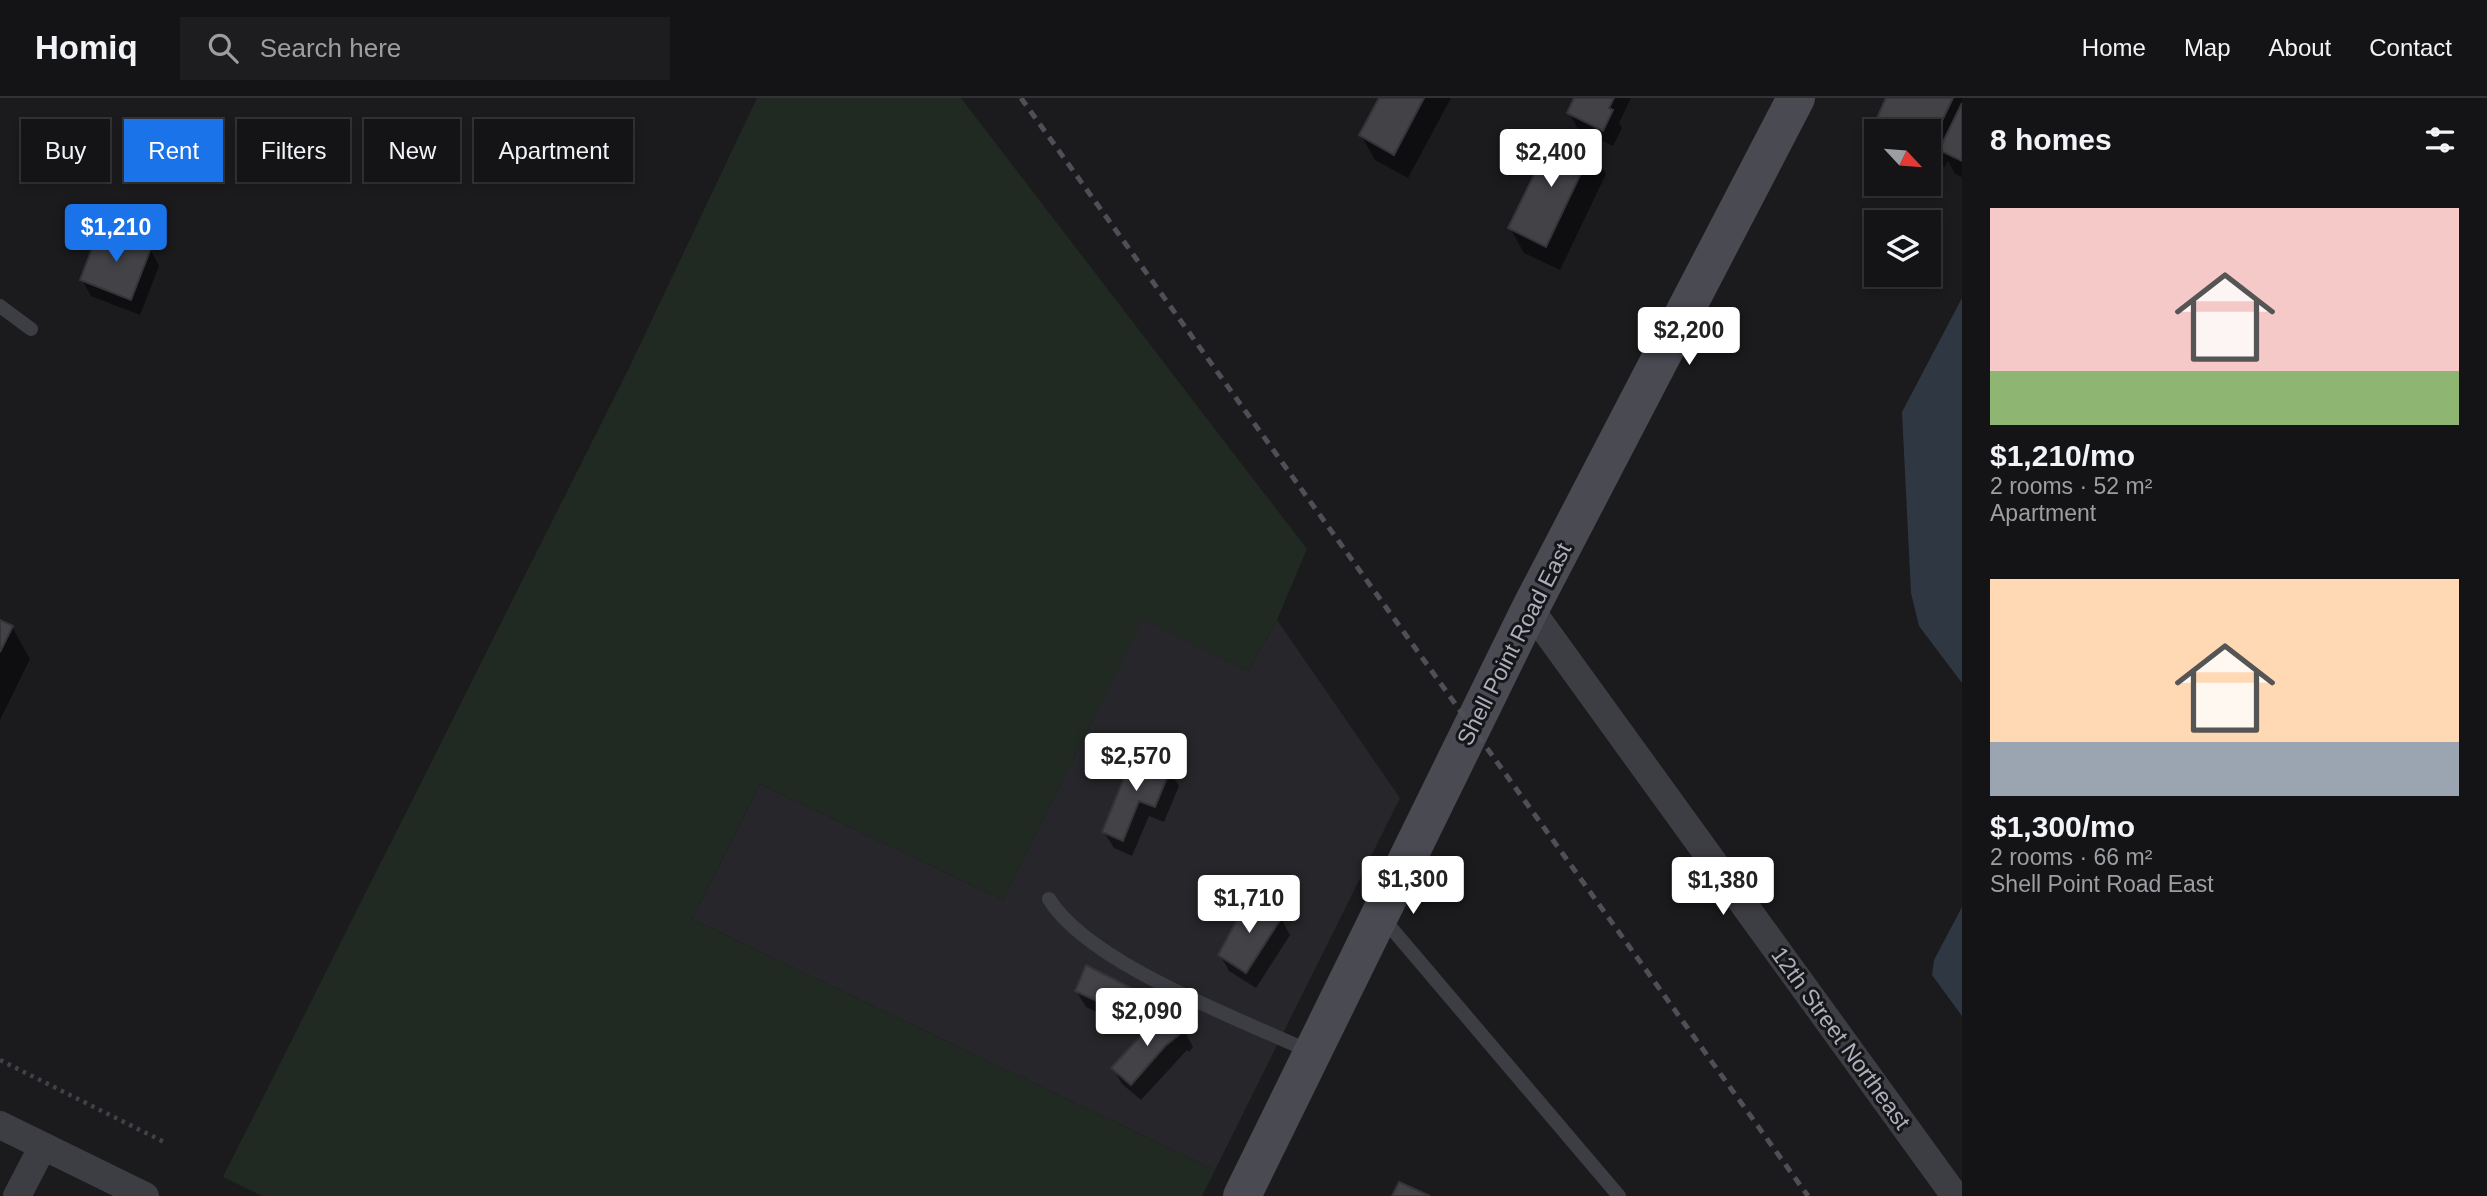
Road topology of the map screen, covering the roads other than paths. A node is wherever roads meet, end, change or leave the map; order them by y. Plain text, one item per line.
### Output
1 (1796, 98) edge
2 (0, 306) edge
3 (31, 329) dead end
4 (1530, 609) junction
5 (1049, 900) dead end
6 (1380, 914) junction
7 (1312, 1053) junction
8 (0, 1125) edge
9 (43, 1146) junction
10 (17, 1196) edge
11 (145, 1196) edge
12 (1242, 1196) edge
13 (1619, 1196) edge
14 (1955, 1196) edge

1 - 4 street, Shell Point Road East
2 - 3 lane
4 - 6 street, Shell Point Road East
4 - 14 street, 12th Street Northeast
5 - 7 lane
6 - 7 street, Shell Point Road East
6 - 13 lane
7 - 12 street, Shell Point Road East
8 - 9 street
9 - 10 street
9 - 11 street

